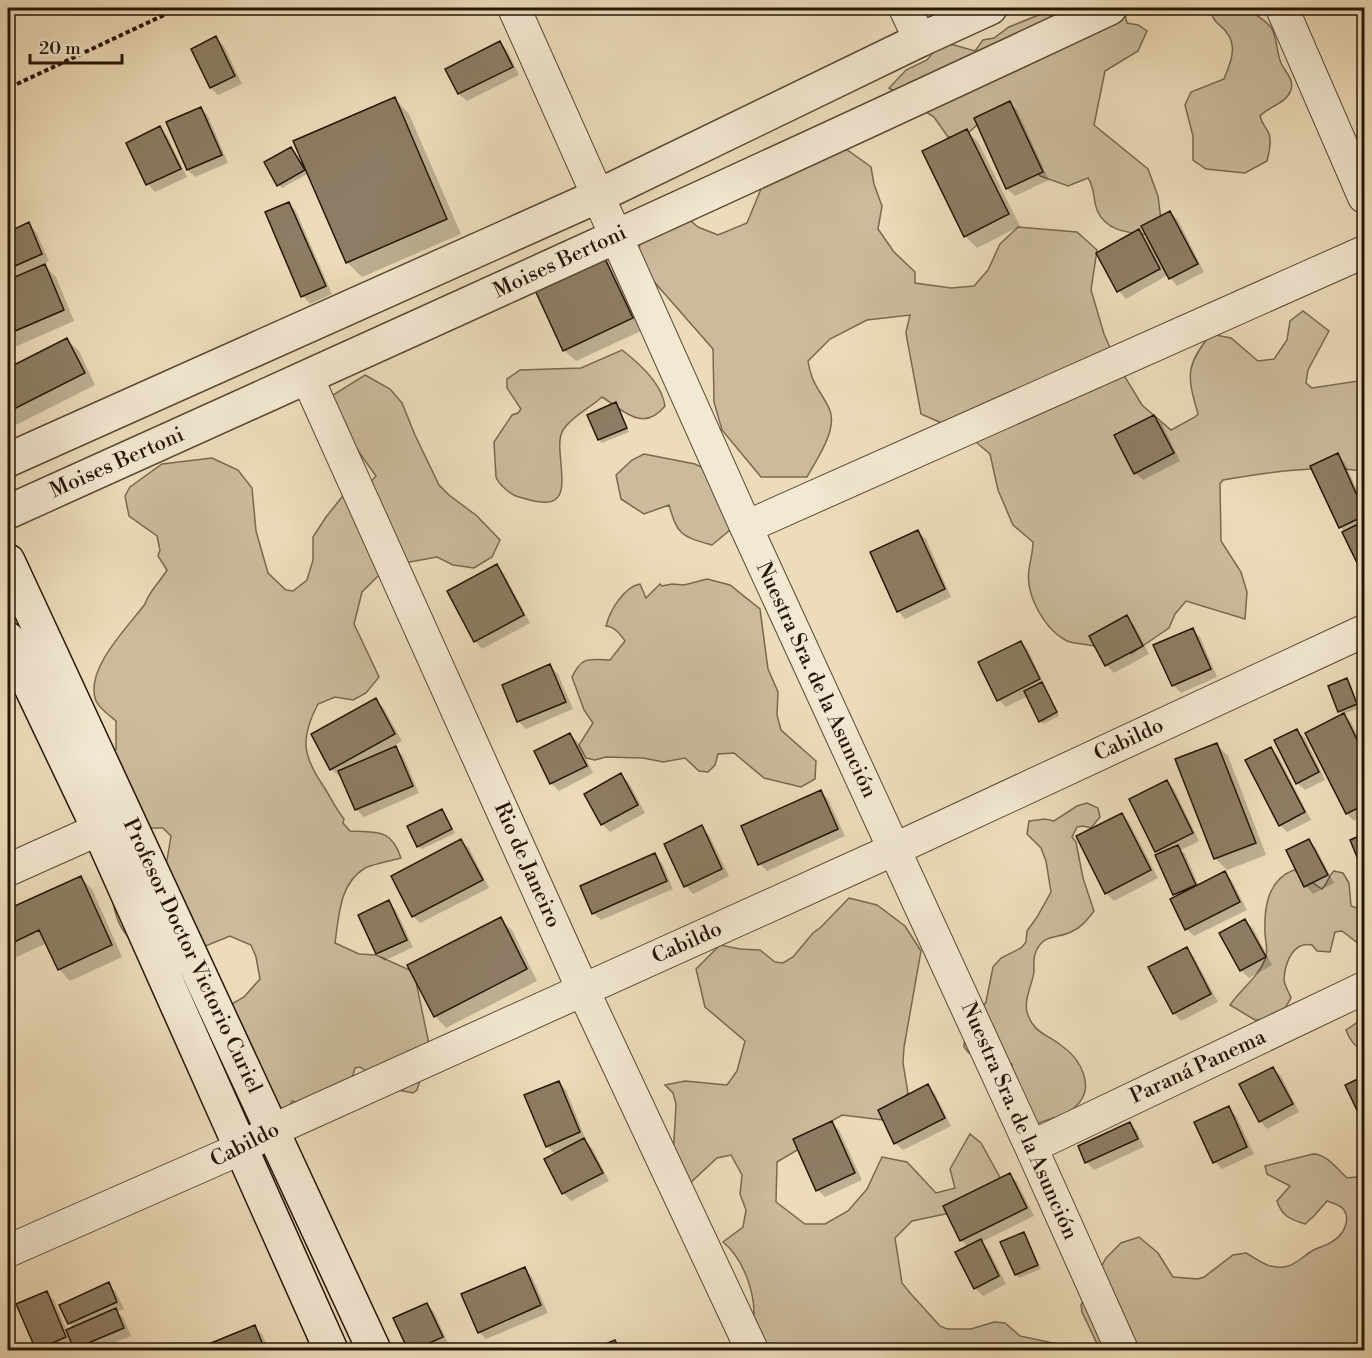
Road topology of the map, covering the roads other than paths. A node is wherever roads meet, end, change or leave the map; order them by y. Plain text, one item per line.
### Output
1 (514, 8) edge
2 (905, 8) edge
3 (990, 8) edge
4 (1110, 8) edge
5 (1282, 8) edge
6 (920, 40) junction
7 (598, 196) junction
8 (1365, 198) edge
9 (616, 236) junction
10 (1365, 252) edge
11 (307, 377) junction
12 (8, 460) edge
13 (8, 512) edge
14 (746, 527) junction
15 (8, 561) edge
16 (1365, 631) edge
17 (8, 639) edge
18 (113, 824) junction
19 (894, 849) junction
20 (8, 870) edge
21 (1365, 988) edge
22 (583, 990) junction
23 (273, 1130) junction
24 (1031, 1147) junction
25 (240, 1149) junction
26 (8, 1251) edge
27 (331, 1350) edge
28 (374, 1350) edge
29 (752, 1350) edge
30 (1122, 1350) edge

1 - 7 street, Nuestra Sra. de la Asunción
2 - 6 street
3 - 6 street, Moises Bertoni
4 - 9 street, Moises Bertoni
5 - 8 street
6 - 7 street, Moises Bertoni
7 - 9 street, Nuestra Sra. de la Asunción
7 - 12 street, Moises Bertoni
9 - 11 street, Moises Bertoni
9 - 14 street, Nuestra Sra. de la Asunción
10 - 14 street
11 - 13 street, Moises Bertoni
11 - 22 street, Rio de Janeiro
14 - 19 street, Nuestra Sra. de la Asunción
15 - 18 street, Profesor Doctor Victorio Curiel
16 - 19 street, Cabildo
17 - 18 street, Profesor Doctor Victorio Curiel
18 - 20 street
18 - 23 street, Profesor Doctor Victorio Curiel
18 - 25 street, Profesor Doctor Victorio Curiel
19 - 22 street, Cabildo
19 - 24 street, Nuestra Sra. de la Asunción
21 - 24 street, Paraná Panema
22 - 23 street, Cabildo
22 - 29 street, Rio de Janeiro
23 - 25 street, Cabildo
23 - 28 street, Profesor Doctor Victorio Curiel
24 - 30 street, Nuestra Sra. de la Asunción
25 - 26 street, Cabildo
25 - 27 street, Profesor Doctor Victorio Curiel

